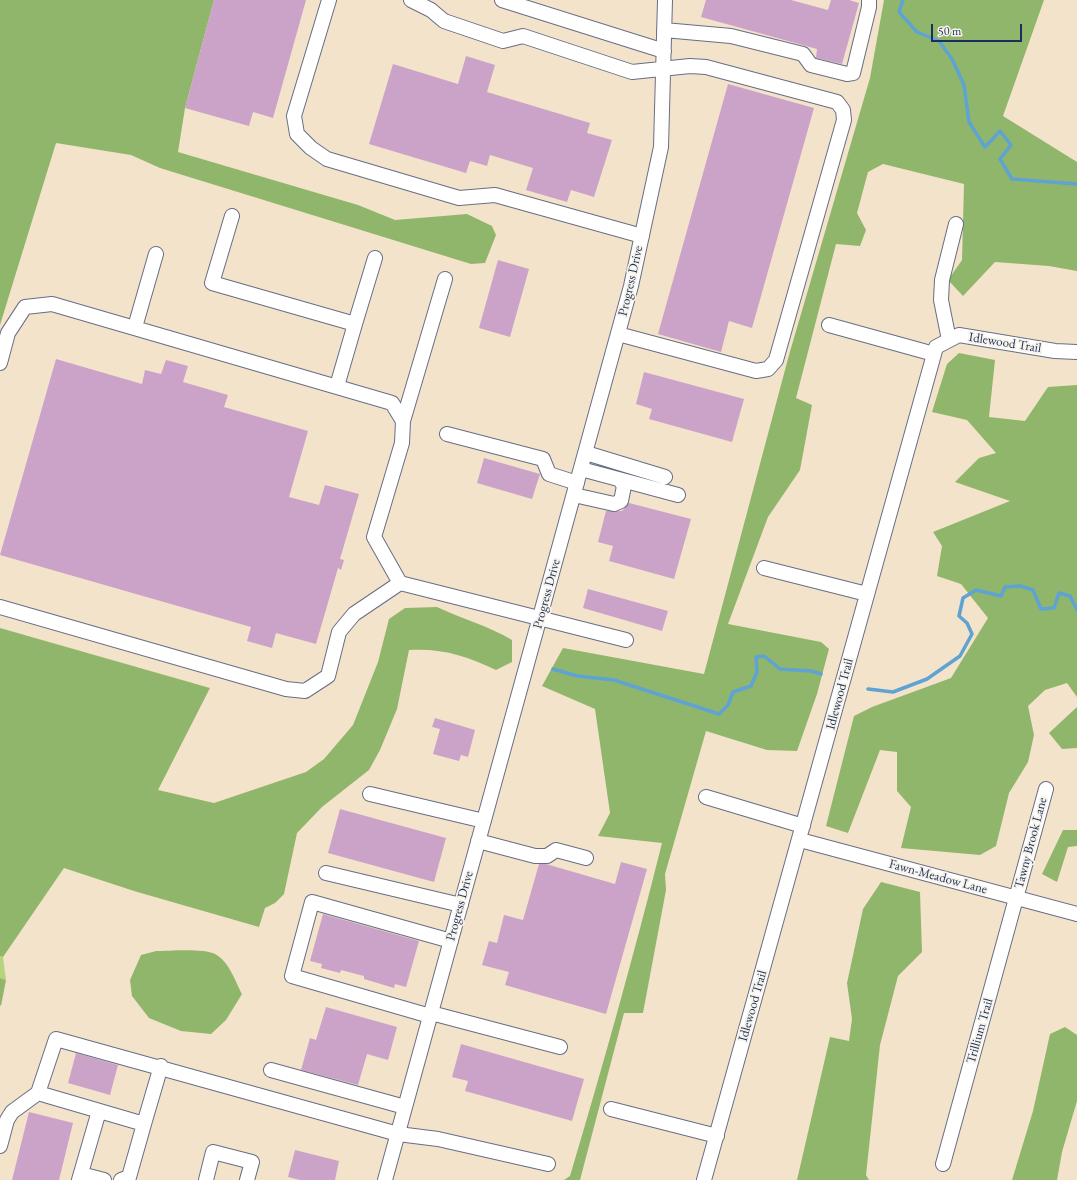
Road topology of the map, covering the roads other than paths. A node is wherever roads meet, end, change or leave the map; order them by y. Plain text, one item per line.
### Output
1 (329, 0) edge
2 (411, 0) edge
3 (502, 0) edge
4 (665, 0) edge
5 (868, 0) edge
6 (664, 30) junction
7 (664, 51) junction
8 (663, 69) junction
9 (232, 216) dead end
10 (956, 224) dead end
11 (642, 236) junction
12 (156, 254) dead end
13 (375, 258) dead end
14 (445, 279) dead end
15 (355, 324) junction
16 (829, 325) dead end
17 (135, 327) junction
18 (618, 334) junction
19 (950, 340) junction
20 (1077, 352) edge
21 (934, 354) junction
22 (0, 363) edge
23 (337, 386) junction
24 (403, 421) junction
25 (447, 434) dead end
26 (586, 453) junction
27 (665, 477) dead end
28 (620, 480) junction
29 (577, 482) junction
30 (678, 495) dead end
31 (764, 568) dead end
32 (400, 583) junction
33 (867, 594) junction
34 (0, 607) edge
35 (540, 619) junction
36 (626, 640) dead end
37 (1046, 789) dead end
38 (370, 794) dead end
39 (706, 797) dead end
40 (484, 821) junction
41 (803, 826) junction
42 (800, 840) junction
43 (478, 841) junction
44 (586, 858) dead end
45 (326, 873) dead end
46 (1017, 898) junction
47 (461, 905) junction
48 (1077, 914) edge
49 (451, 941) junction
50 (431, 1014) junction
51 (560, 1047) dead end
52 (161, 1066) junction
53 (271, 1070) dead end
54 (38, 1093) junction
55 (405, 1107) junction
56 (611, 1109) dead end
57 (99, 1111) junction
58 (144, 1124) junction
59 (398, 1134) junction
60 (717, 1136) junction
61 (0, 1146) edge
62 (548, 1164) dead end
63 (943, 1164) dead end
64 (80, 1177) edge
65 (104, 1180) edge
66 (121, 1180) edge
67 (206, 1180) edge
68 (247, 1180) edge
69 (385, 1180) edge
70 (704, 1180) edge

1 - 11 street
2 - 8 street
3 - 7 street
4 - 6 street, Progress Drive
5 - 6 street
6 - 7 street, Progress Drive
7 - 8 street, Progress Drive
8 - 11 street, Progress Drive
8 - 18 street
9 - 15 street
10 - 19 street
11 - 18 street, Progress Drive
12 - 17 street
13 - 15 street
14 - 24 street
15 - 23 street
16 - 21 street
17 - 22 street
17 - 23 street
18 - 26 street, Progress Drive
19 - 20 street, Idlewood Trail
19 - 21 street, Idlewood Trail
21 - 33 street, Idlewood Trail
23 - 24 street
24 - 32 street
25 - 29 street
26 - 27 street
26 - 29 street, Progress Drive
28 - 29 street
28 - 29 street
28 - 30 street
29 - 35 street, Progress Drive
31 - 33 street
32 - 34 street
32 - 35 street
33 - 41 street, Idlewood Trail
35 - 36 street
35 - 40 street, Progress Drive
37 - 46 street, Tawny Brook Lane
38 - 40 street
39 - 41 street
40 - 43 street, Progress Drive
41 - 42 street, Idlewood Trail
42 - 46 street, Fawn-Meadow Lane
42 - 60 street, Idlewood Trail
43 - 44 street
43 - 47 street, Progress Drive
45 - 47 street
46 - 48 street, Fawn-Meadow Lane
46 - 63 street, Trillium Trail
47 - 49 street, Progress Drive
49 - 50 street, Progress Drive
49 - 50 street
50 - 51 street
50 - 55 street, Progress Drive
52 - 54 street
52 - 58 street
52 - 59 street
53 - 55 street
54 - 57 street
54 - 61 street
55 - 59 street, Progress Drive
56 - 60 street
57 - 58 street
57 - 64 street
58 - 66 street
59 - 62 street
59 - 69 street, Progress Drive
60 - 70 street, Idlewood Trail
64 - 65 street
67 - 68 street

